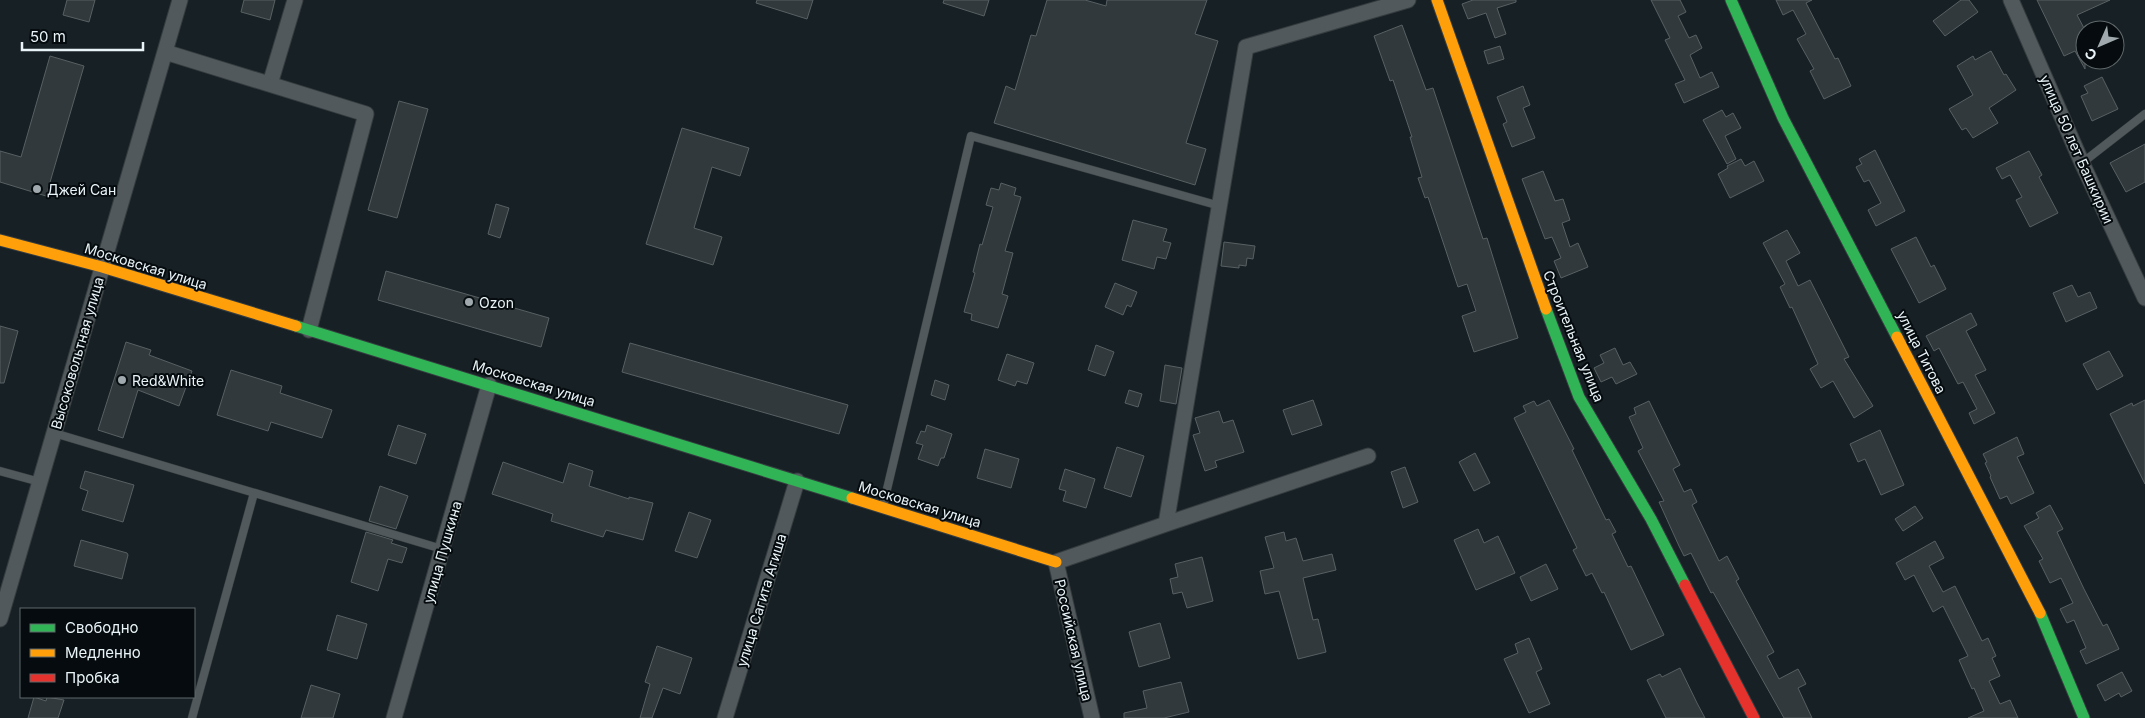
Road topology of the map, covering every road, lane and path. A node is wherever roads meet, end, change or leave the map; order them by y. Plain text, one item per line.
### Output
1 (180, 0) edge
2 (295, 0) edge
3 (1408, 0) edge
4 (1437, 0) edge
5 (1731, 0) edge
6 (2010, 0) edge
7 (165, 52) junction
8 (270, 84) junction
9 (2145, 114) edge
10 (2082, 164) junction
11 (1220, 206) junction
12 (0, 240) edge
13 (102, 267) junction
14 (2145, 298) edge
15 (309, 330) junction
16 (489, 385) junction
17 (54, 433) junction
18 (1368, 456) dead end
19 (0, 471) edge
20 (797, 481) junction
21 (40, 482) junction
22 (254, 493) junction
23 (883, 508) junction
24 (1166, 524) junction
25 (442, 549) junction
26 (1056, 562) junction
27 (0, 619) edge
28 (192, 718) edge
29 (394, 718) edge
30 (725, 718) edge
31 (1092, 718) edge
32 (1754, 718) edge
33 (2084, 718) edge

1 - 7 street, Высоковольтная улица
2 - 8 street
3 - 11 street
4 - 32 street, Строительная улица
5 - 33 street, улица Титова
6 - 10 street, улица 50 лет Башкирии
7 - 8 street
7 - 13 street, Высоковольтная улица
8 - 15 street
9 - 10 lane
10 - 14 street, улица 50 лет Башкирии
11 - 23 lane
11 - 24 street
12 - 13 street, Московская улица
13 - 15 street, Московская улица
13 - 17 street, Высоковольтная улица
15 - 16 street, Московская улица
16 - 20 street, Московская улица
16 - 25 street, улица Пушкина
17 - 21 street, Высоковольтная улица
17 - 22 lane
18 - 24 street
19 - 21 lane
20 - 23 street, Московская улица
20 - 30 street, улица Сагита Агиша
21 - 27 street, Высоковольтная улица
22 - 25 lane
22 - 28 lane
23 - 26 street, Московская улица
24 - 26 street
25 - 29 street, улица Пушкина
26 - 31 street, Российская улица

